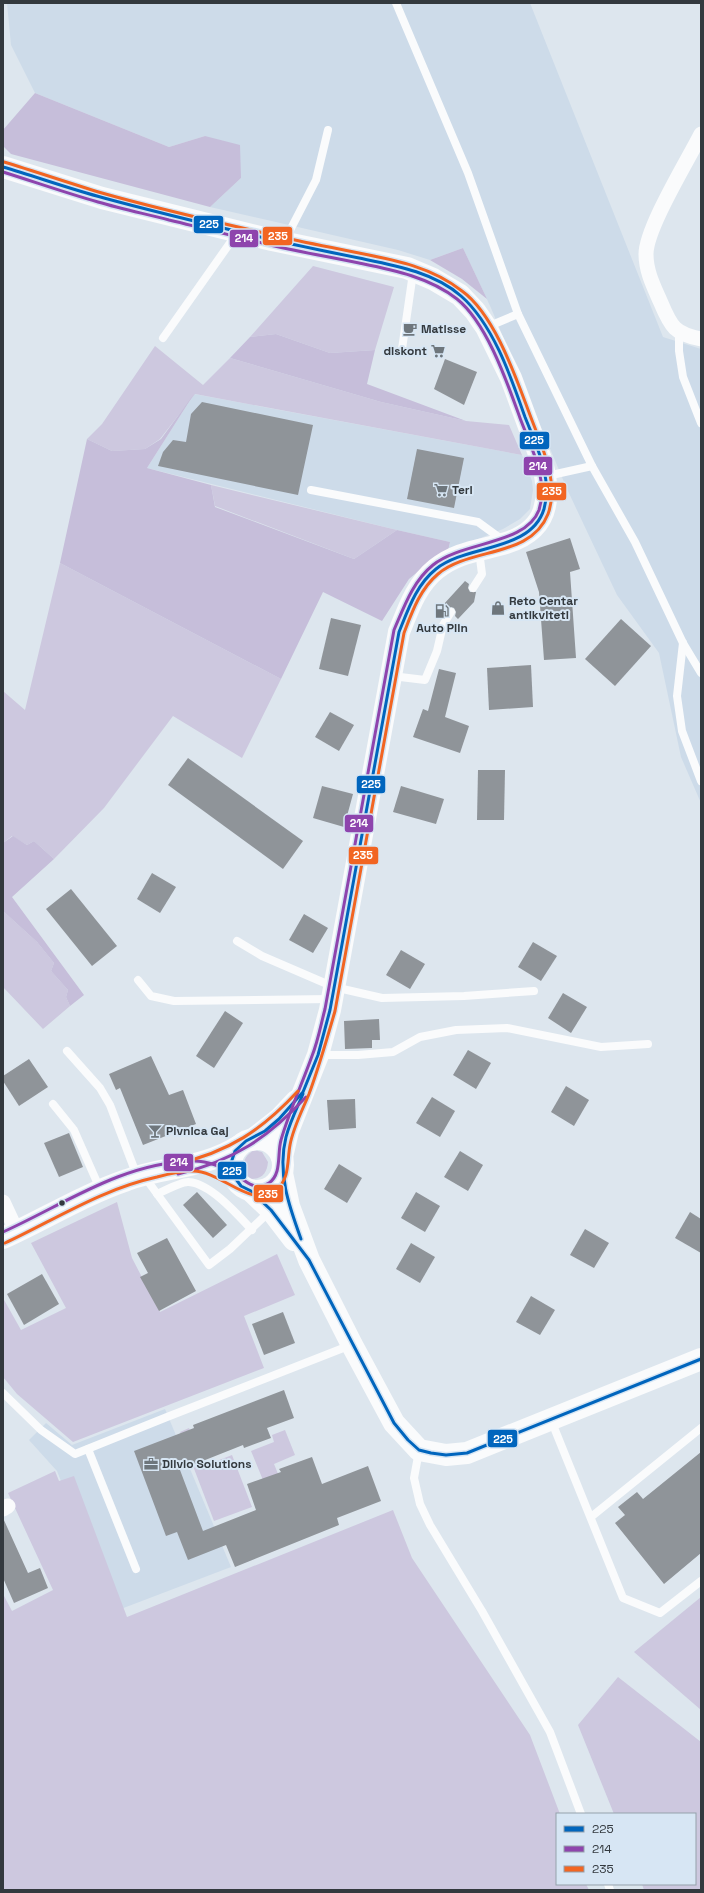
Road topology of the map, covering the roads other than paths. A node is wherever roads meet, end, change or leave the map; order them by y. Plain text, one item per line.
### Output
1 (396, 3) edge
2 (328, 130) dead end
3 (701, 134) edge
4 (3, 167) edge
5 (238, 232) junction
6 (283, 242) junction
7 (413, 271) junction
8 (518, 314) junction
9 (486, 328) junction
10 (679, 333) junction
11 (163, 338) dead end
12 (701, 339) edge
13 (402, 349) dead end
14 (701, 423) edge
15 (592, 466) junction
16 (546, 476) junction
17 (311, 490) dead end
18 (506, 542) junction
19 (479, 548) junction
20 (473, 588) dead end
21 (451, 612) dead end
22 (683, 643) junction
23 (701, 673) edge
24 (391, 676) junction
25 (701, 781) edge
26 (237, 941) dead end
27 (138, 980) dead end
28 (534, 991) dead end
29 (333, 993) junction
30 (648, 1044) dead end
31 (67, 1050) dead end
32 (318, 1055) junction
33 (303, 1092) junction
34 (53, 1104) dead end
35 (246, 1143) junction
36 (282, 1165) junction
37 (191, 1166) junction
38 (141, 1176) junction
39 (244, 1186) junction
40 (100, 1190) junction
41 (157, 1194) junction
42 (3, 1202) edge
43 (271, 1210) junction
44 (252, 1230) junction
45 (10, 1235) edge
46 (309, 1260) junction
47 (352, 1345) junction
48 (701, 1359) edge
49 (3, 1393) edge
50 (551, 1420) junction
51 (701, 1428) edge
52 (88, 1449) junction
53 (419, 1450) junction
54 (591, 1517) junction
55 (136, 1569) dead end
56 (701, 1581) edge
57 (581, 1813) edge

1 - 8 lane
2 - 6 lane
3 - 10 street
4 - 5 street
5 - 6 street
5 - 11 lane
6 - 7 street
7 - 9 street
7 - 13 lane
8 - 9 lane
8 - 15 lane
9 - 16 street
10 - 12 street
10 - 14 lane
15 - 16 lane
15 - 22 lane
16 - 18 street
17 - 18 lane
18 - 19 street
19 - 20 lane
19 - 24 street
21 - 24 lane
22 - 23 lane
22 - 25 lane
24 - 29 street
26 - 29 lane
27 - 29 lane
28 - 29 lane
29 - 32 street
30 - 32 lane
31 - 38 lane
32 - 33 street
33 - 35 street
33 - 36 street
34 - 40 lane
35 - 36 street
35 - 37 street
35 - 39 street
36 - 39 street
36 - 46 street
37 - 38 street
37 - 39 street
38 - 40 street
38 - 41 lane
39 - 43 street
40 - 45 street
41 - 44 lane
41 - 44 lane
42 - 45 street
43 - 44 lane
43 - 46 street
46 - 47 street
47 - 52 lane
47 - 53 street
48 - 50 street
49 - 52 lane
50 - 53 street
50 - 54 lane
51 - 54 lane
52 - 55 lane
53 - 57 lane
54 - 56 lane

